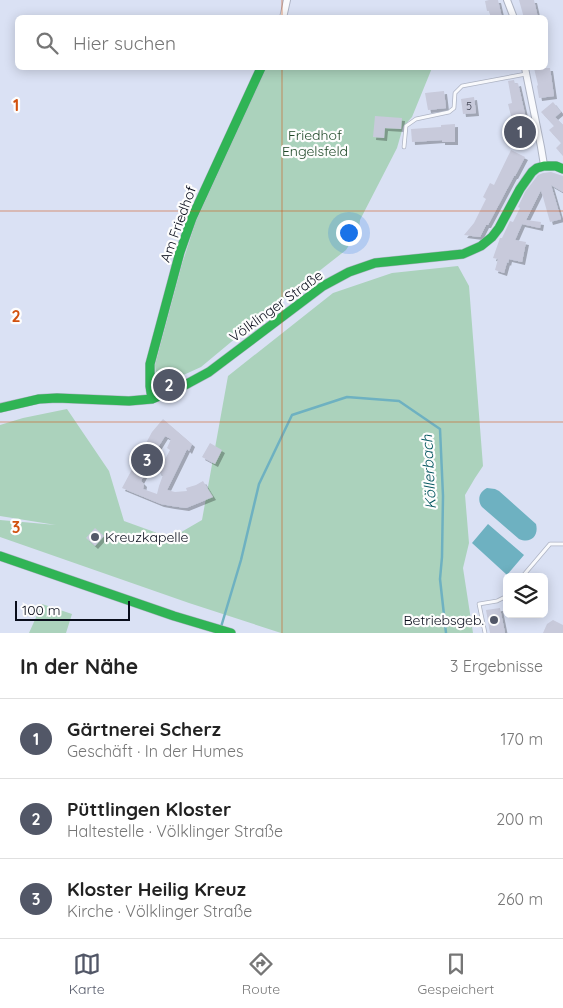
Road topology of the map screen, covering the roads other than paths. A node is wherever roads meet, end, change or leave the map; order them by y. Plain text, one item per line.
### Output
1 (287, 0) edge
2 (507, 0) edge
3 (284, 15) edge
4 (513, 15) edge
5 (260, 70) edge
6 (526, 71) edge
7 (404, 147) dead end
8 (544, 165) junction
9 (563, 169) edge
10 (152, 399) junction
11 (0, 408) edge
12 (563, 544) edge
13 (0, 556) edge
14 (525, 573) edge
15 (503, 598) edge
16 (232, 633) edge
17 (485, 633) edge

1 - 3 street
2 - 4 street
5 - 10 street, Am Friedhof
6 - 7 lane
6 - 8 street
8 - 9 street
8 - 10 street, Völklinger Straße
10 - 11 street, Völklinger Straße
12 - 14 lane
13 - 16 street
15 - 17 lane

